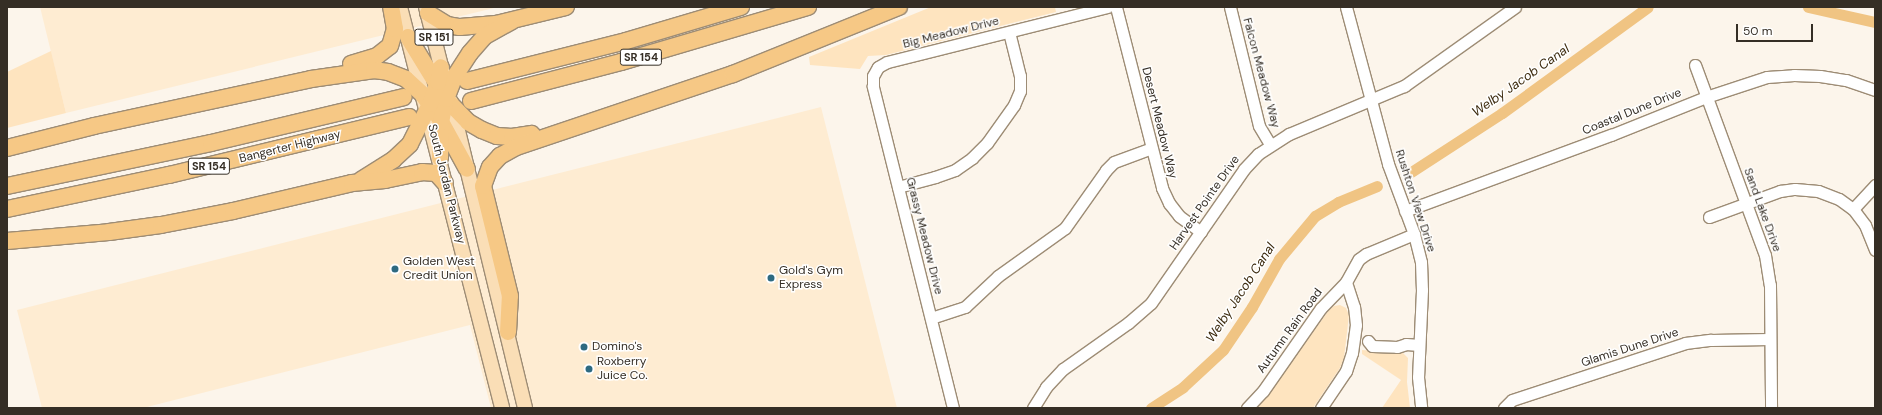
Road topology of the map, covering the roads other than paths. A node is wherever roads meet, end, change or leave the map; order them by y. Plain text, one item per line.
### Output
1 (391, 7) edge
2 (400, 7) edge
3 (566, 7) edge
4 (741, 7) edge
5 (808, 7) edge
6 (899, 7) edge
7 (1107, 7) edge
8 (1116, 7) edge
9 (1230, 7) edge
10 (1346, 7) edge
11 (1515, 7) edge
12 (427, 10) edge
13 (512, 20) junction
14 (1009, 32) junction
15 (408, 37) junction
16 (1695, 65) dead end
17 (441, 67) joint
18 (875, 71) joint
19 (311, 79) junction
20 (467, 81) dead end
21 (1875, 90) edge
22 (446, 96) junction
23 (1706, 96) junction
24 (404, 97) dead end
25 (471, 101) dead end
26 (1371, 101) junction
27 (427, 103) junction
28 (409, 117) dead end
29 (441, 122) junction
30 (586, 123) junction
31 (1270, 144) junction
32 (7, 148) edge
33 (1152, 148) junction
34 (440, 158) junction
35 (467, 169) junction
36 (352, 183) junction
37 (445, 183) junction
38 (1875, 185) edge
39 (7, 186) edge
40 (898, 187) junction
41 (1746, 204) junction
42 (7, 209) edge
43 (1852, 209) junction
44 (1405, 211) junction
45 (1709, 217) dead end
46 (1200, 232) junction
47 (1414, 234) junction
48 (7, 241) edge
49 (1875, 250) edge
50 (1346, 282) junction
51 (930, 318) junction
52 (508, 332) junction
53 (1770, 339) junction
54 (1355, 341) junction
55 (1419, 345) junction
56 (1504, 407) edge
57 (502, 408) edge
58 (525, 408) edge
59 (953, 408) edge
60 (1033, 408) edge
61 (1247, 408) edge
62 (1321, 408) edge
63 (1421, 408) edge
64 (1771, 408) edge

1 - 19 highway
2 - 15 main road, South Jordan Parkway / SR 151
3 - 13 highway
4 - 20 highway, SR 154
5 - 25 highway, SR 154
6 - 30 highway
7 - 14 street, Big Meadow Drive
8 - 33 street, Desert Meadow Way
9 - 31 street, Falcon Meadow Way
10 - 26 street, Rushton View Drive
11 - 26 street, Harvest Pointe Drive
12 - 13 highway
12 - 17 main road, SR 151
13 - 22 highway
14 - 18 street, Big Meadow Drive
14 - 40 street
15 - 22 highway
15 - 27 main road, South Jordan Parkway / SR 151
16 - 23 street, Sand Lake Drive
17 - 22 highway
18 - 40 street, Grassy Meadow Drive
19 - 27 highway
19 - 32 highway
21 - 23 street, Coastal Dune Drive
22 - 27 highway
22 - 29 highway
22 - 30 highway
22 - 35 main road, South Jordan Parkway
23 - 41 street, Sand Lake Drive
23 - 44 street, Coastal Dune Drive
24 - 39 highway, Bangerter Highway / SR 154
26 - 31 street, Harvest Pointe Drive
26 - 44 street, Rushton View Drive
27 - 29 highway
27 - 34 main road, South Jordan Parkway
27 - 36 highway
28 - 42 highway, Bangerter Highway / SR 154
29 - 34 highway
29 - 35 highway
30 - 52 highway
31 - 46 street, Harvest Pointe Drive
33 - 46 street, Desert Meadow Way
33 - 51 street
34 - 37 main road, South Jordan Parkway
35 - 52 main road, South Jordan Parkway
36 - 37 highway
36 - 48 highway
37 - 57 main road, South Jordan Parkway
38 - 43 street
40 - 51 street, Grassy Meadow Drive
41 - 43 street
41 - 45 street
41 - 53 street, Sand Lake Drive
43 - 49 street
44 - 47 street, Rushton View Drive
46 - 60 street, Harvest Pointe Drive
47 - 50 street, Autumn Rain Road
47 - 55 street, Rushton View Drive
50 - 54 street
50 - 61 street, Autumn Rain Road
51 - 59 street, Grassy Meadow Drive
52 - 58 main road, South Jordan Parkway
53 - 56 street, Glamis Dune Drive
53 - 64 street, Sand Lake Drive
54 - 55 street
54 - 62 street
55 - 63 street, Rushton View Drive

